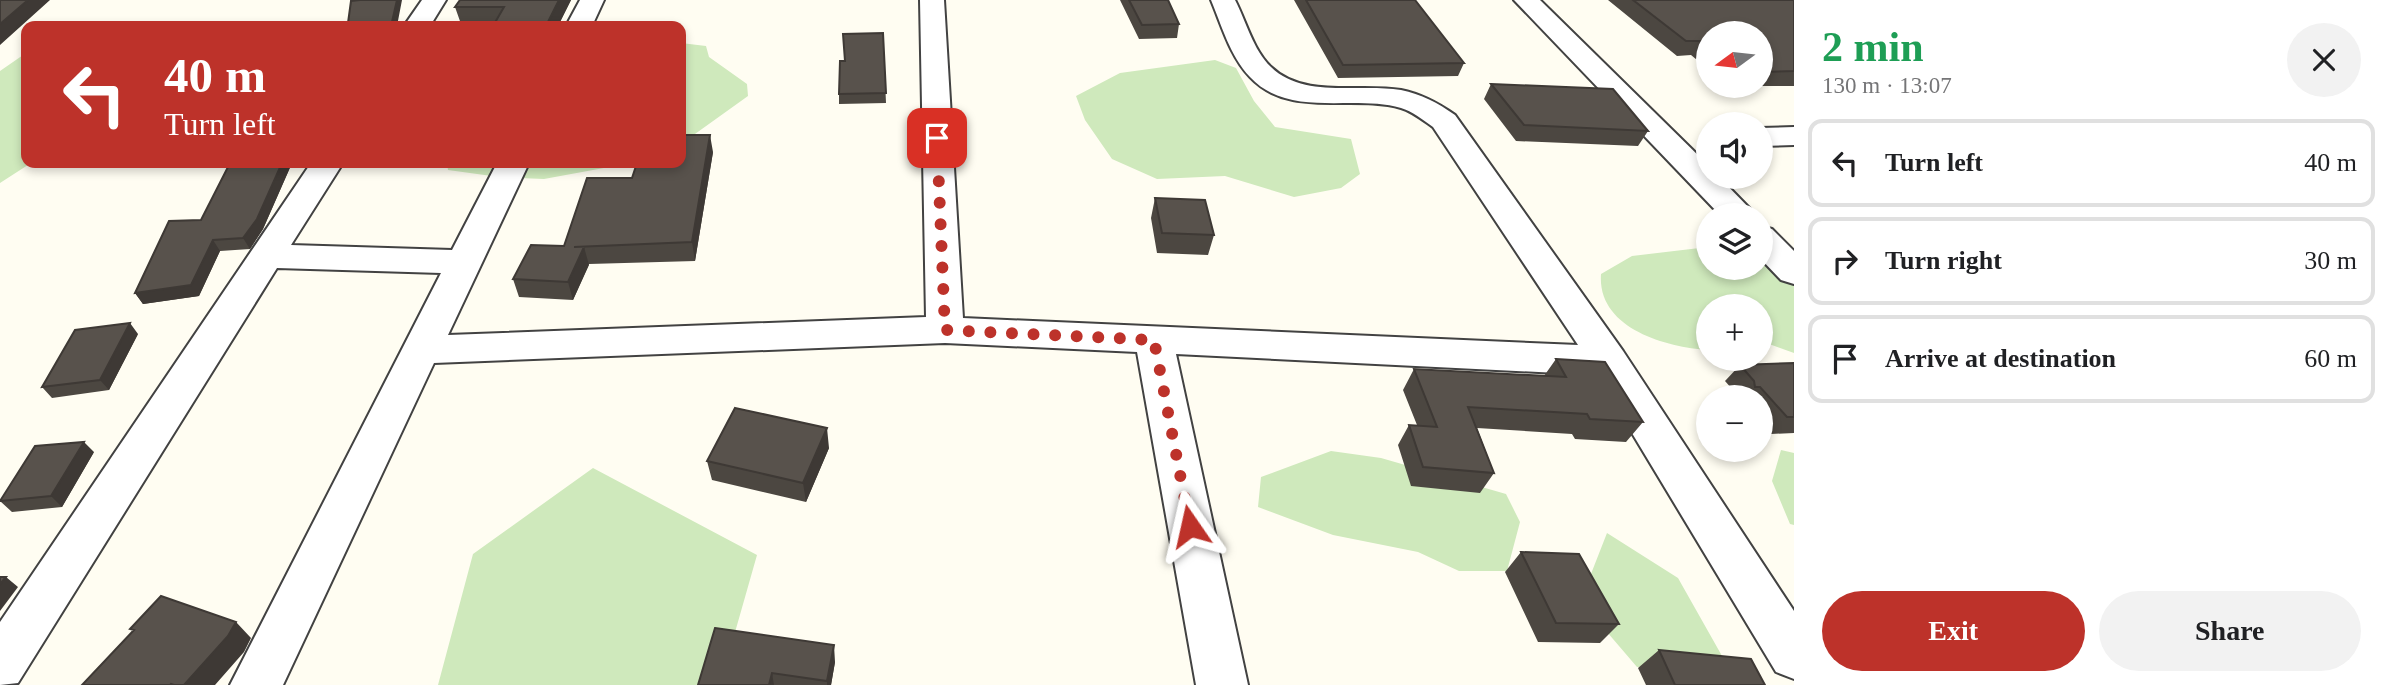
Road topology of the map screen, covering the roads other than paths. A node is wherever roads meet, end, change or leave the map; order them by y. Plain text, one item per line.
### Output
1 (434, 0) edge
2 (592, 0) edge
3 (932, 0) edge
4 (1223, 0) edge
5 (1526, 0) edge
6 (420, 21) edge
7 (582, 21) edge
8 (1794, 136) edge
9 (1773, 137) edge
10 (1696, 138) edge
11 (1665, 139) junction
12 (324, 168) edge
13 (511, 168) edge
14 (1727, 203) edge
15 (1773, 250) edge
16 (266, 256) junction
17 (466, 262) junction
18 (1794, 272) edge
19 (945, 330) junction
20 (1154, 340) junction
21 (422, 350) junction
22 (1609, 361) junction
23 (1779, 607) edge
24 (1794, 655) edge
25 (0, 666) edge
26 (256, 685) edge
27 (1222, 685) edge

1 - 6 street
2 - 7 street
3 - 19 street
4 - 22 street
5 - 11 street
8 - 9 street
10 - 11 street
11 - 14 street
12 - 16 street
13 - 17 street
15 - 18 street
16 - 17 street
16 - 25 street
17 - 21 street
19 - 20 street
19 - 21 street
20 - 22 street
20 - 27 street
21 - 26 street
22 - 23 street
23 - 24 street

